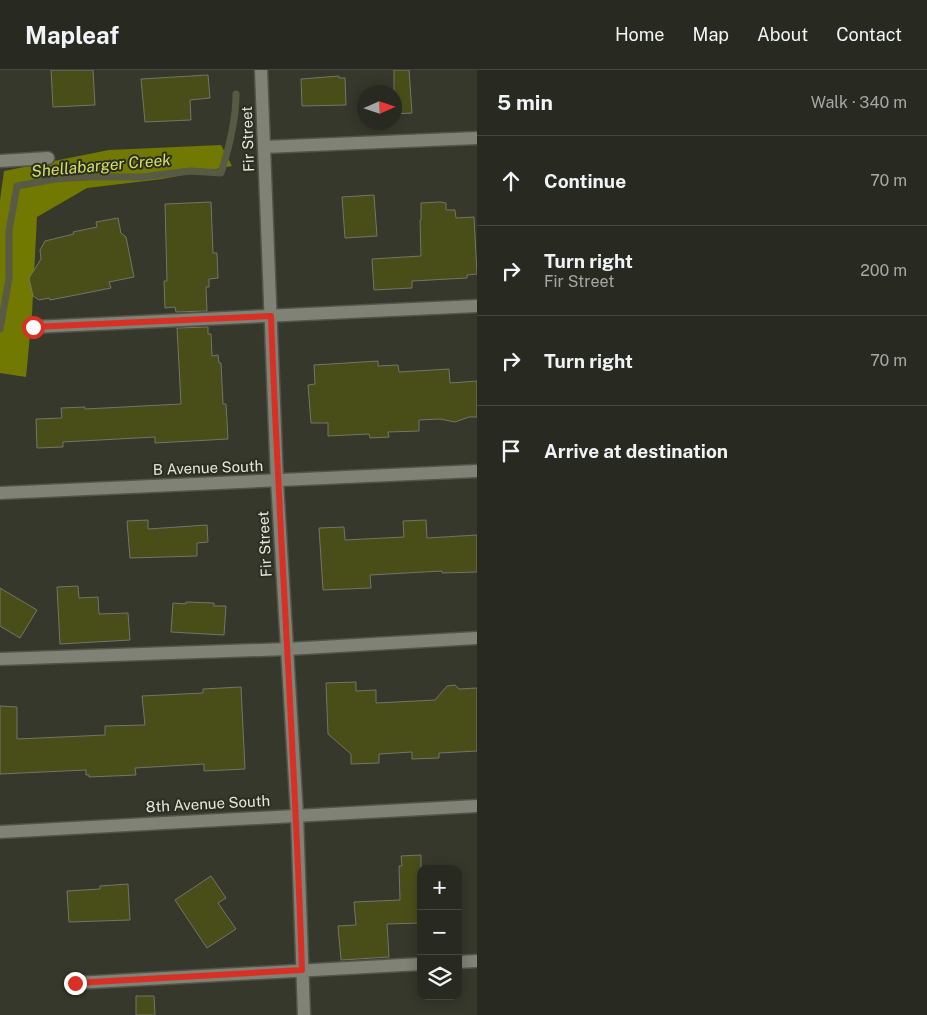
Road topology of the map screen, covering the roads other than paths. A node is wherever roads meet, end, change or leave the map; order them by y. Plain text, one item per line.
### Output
1 (261, 70) edge
2 (477, 138) edge
3 (264, 147) junction
4 (48, 158) dead end
5 (0, 161) edge
6 (477, 306) edge
7 (271, 316) junction
8 (33, 327) dead end
9 (477, 471) edge
10 (277, 481) junction
11 (0, 493) edge
12 (477, 638) edge
13 (287, 648) junction
14 (0, 659) edge
15 (477, 806) edge
16 (297, 815) junction
17 (0, 832) edge
18 (477, 961) edge
19 (462, 962) edge
20 (417, 964) edge
21 (302, 970) junction
22 (75, 983) dead end
23 (304, 1015) edge

1 - 3 street, Fir Street
2 - 3 street
3 - 7 street, Fir Street
4 - 5 street
6 - 7 street
7 - 8 street
7 - 10 street, Fir Street
9 - 10 street, B Avenue South
10 - 11 street, B Avenue South
10 - 13 street, Fir Street
12 - 13 street
13 - 14 street
13 - 16 street, Fir Street
15 - 16 street, 8th Avenue South
16 - 17 street, 8th Avenue South
16 - 21 street, Fir Street
18 - 19 street
20 - 21 street
21 - 22 street
21 - 23 street, Fir Street

